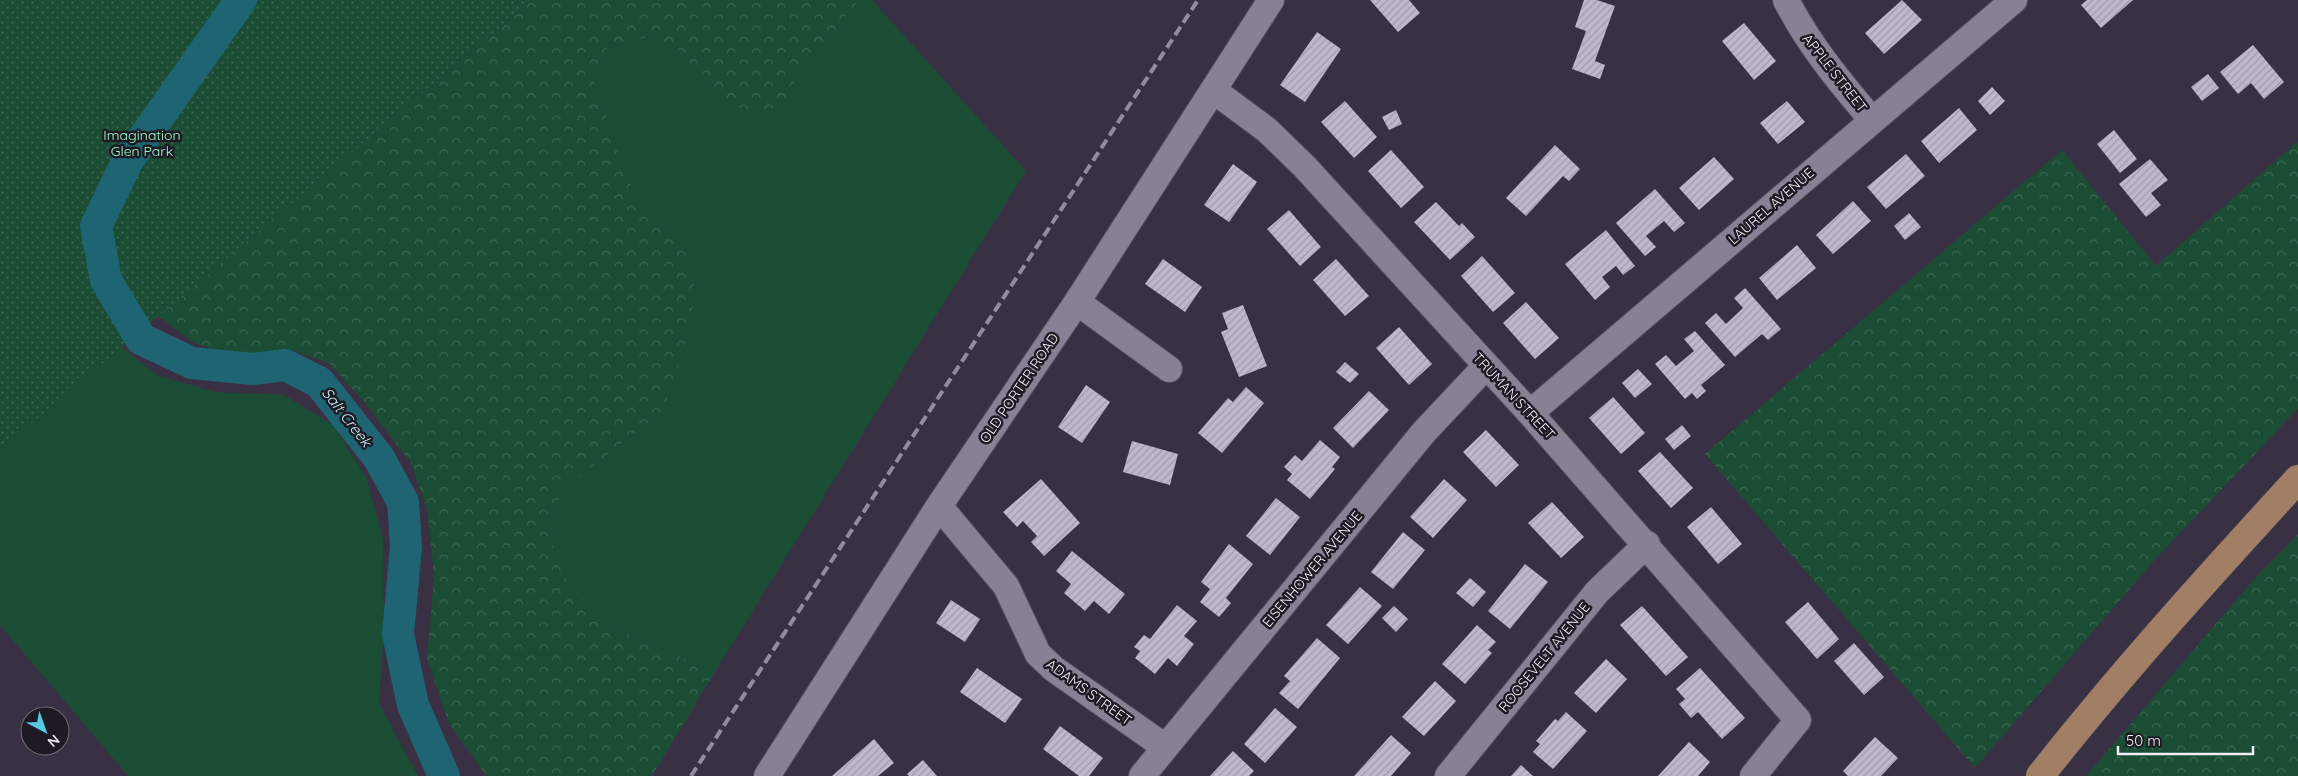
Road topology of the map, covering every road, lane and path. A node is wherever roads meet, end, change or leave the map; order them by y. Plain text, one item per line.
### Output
1 (1271, 0) edge
2 (1786, 0) edge
3 (2014, 0) edge
4 (1212, 90) junction
5 (1872, 120) junction
6 (1077, 302) junction
7 (1486, 366) junction
8 (1169, 369) dead end
9 (1530, 413) junction
10 (2298, 479) edge
11 (939, 506) junction
12 (1647, 544) junction
13 (1165, 747) junction
14 (767, 776) edge
15 (1142, 776) edge
16 (1448, 776) edge
17 (1753, 776) edge
18 (2040, 776) edge

1 - 4 street, OLD PORTER ROAD
2 - 5 street, APPLE STREET
3 - 5 street, LAUREL AVENUE
4 - 6 street, OLD PORTER ROAD
4 - 7 street, TRUMAN STREET
5 - 9 street, LAUREL AVENUE
6 - 8 street
6 - 11 street, OLD PORTER ROAD
7 - 9 street, TRUMAN STREET
7 - 13 street, EISENHOWER AVENUE
9 - 12 street, TRUMAN STREET
10 - 18 main road
11 - 13 street, ADAMS STREET
11 - 14 street, OLD PORTER ROAD
12 - 16 street, ROOSEVELT AVENUE
12 - 17 street, TRUMAN STREET
13 - 15 street, EISENHOWER AVENUE

